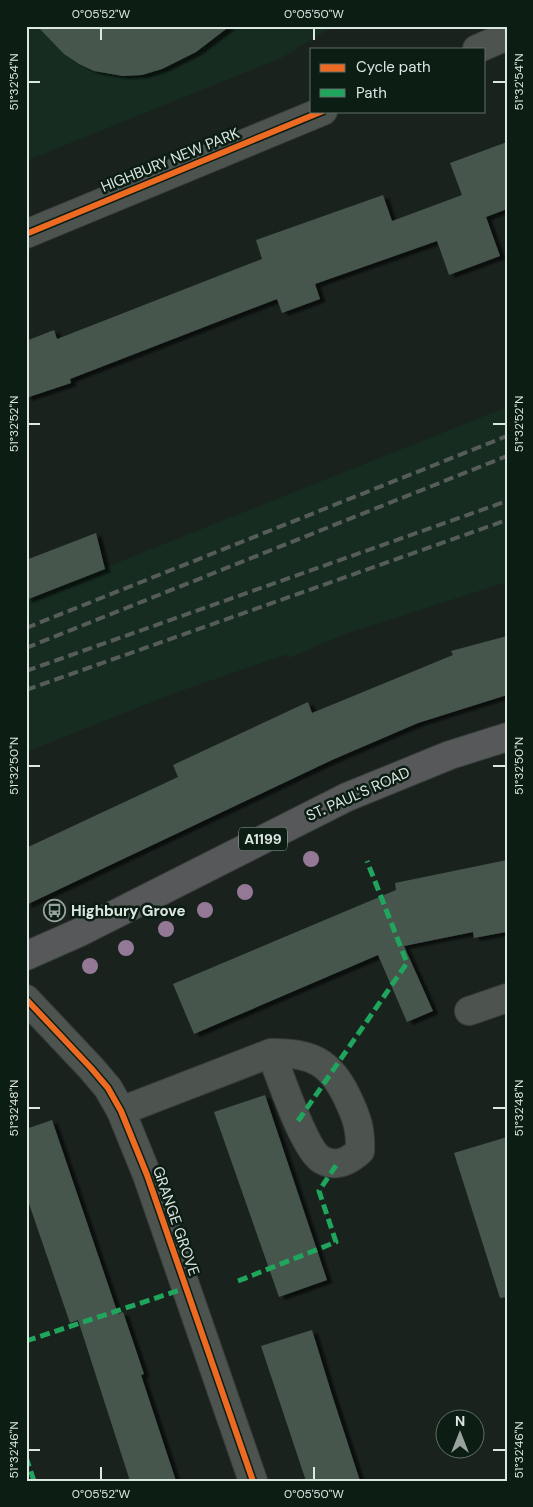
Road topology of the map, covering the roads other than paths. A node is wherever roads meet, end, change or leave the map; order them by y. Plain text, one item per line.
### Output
1 (507, 36) edge
2 (479, 48) edge
3 (321, 112) edge
4 (69, 214) junction
5 (26, 221) edge
6 (26, 234) edge
7 (507, 737) edge
8 (26, 956) edge
9 (26, 998) edge
10 (507, 998) edge
11 (469, 1012) dead end
12 (271, 1053) junction
13 (121, 1111) junction
14 (253, 1481) edge

1 - 2 street
3 - 4 street, HIGHBURY NEW PARK
4 - 5 street, HIGHBURY NEW PARK
4 - 6 street, HIGHBURY NEW PARK
7 - 8 main road, ST. PAUL'S ROAD / A1199
9 - 13 street, GRANGE GROVE
10 - 11 street
12 - 12 street
12 - 13 street
13 - 14 street, GRANGE GROVE

